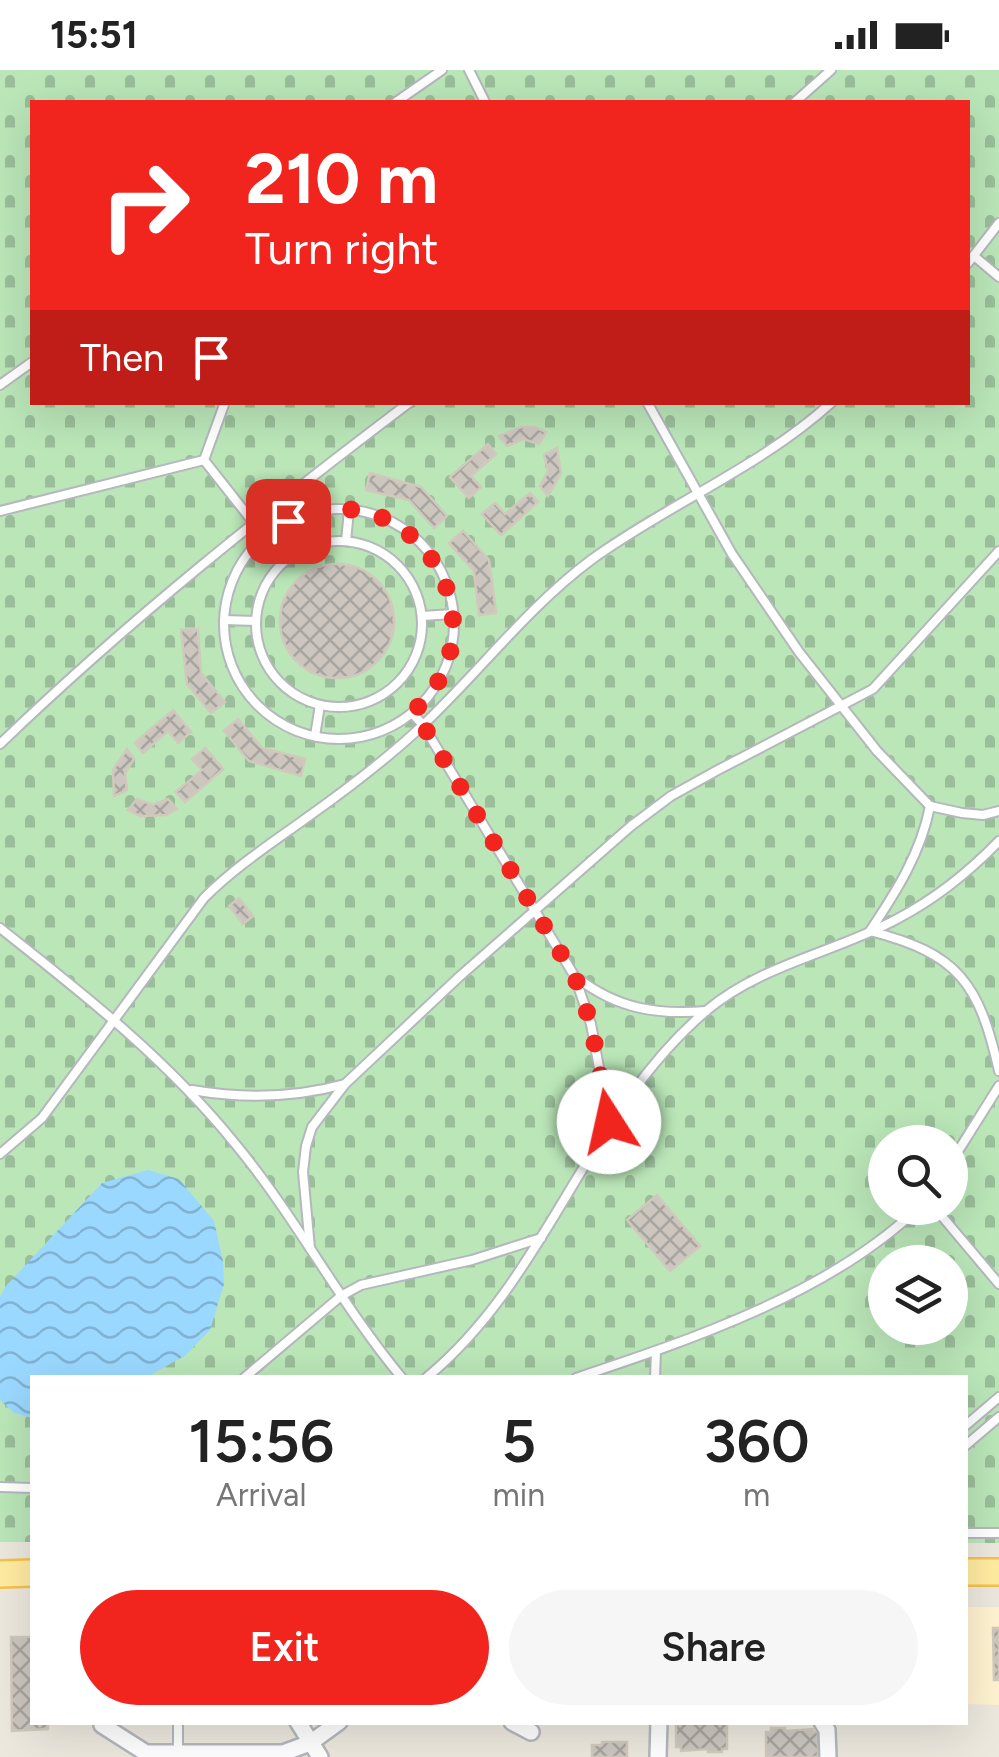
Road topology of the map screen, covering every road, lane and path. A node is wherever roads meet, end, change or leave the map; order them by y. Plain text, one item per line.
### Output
1 (442, 70) edge
2 (470, 70) edge
3 (831, 70) edge
4 (399, 100) edge
5 (484, 100) edge
6 (797, 100) edge
7 (999, 223) edge
8 (971, 259) edge
9 (999, 277) edge
10 (30, 363) edge
11 (0, 385) edge
12 (224, 405) edge
13 (406, 405) edge
14 (649, 405) edge
15 (828, 405) edge
16 (204, 460) junction
17 (697, 492) junction
18 (349, 510) junction
19 (0, 511) edge
20 (252, 522) junction
21 (264, 536) junction
22 (346, 541) junction
23 (999, 551) edge
24 (453, 614) junction
25 (422, 616) junction
26 (224, 620) junction
27 (256, 621) junction
28 (320, 705) junction
29 (842, 707) junction
30 (412, 713) junction
31 (423, 725) junction
32 (315, 736) junction
33 (0, 744) edge
34 (930, 806) junction
35 (999, 811) edge
36 (999, 841) edge
37 (534, 910) junction
38 (0, 928) edge
39 (870, 931) junction
40 (575, 977) junction
41 (706, 1011) junction
42 (114, 1021) junction
43 (999, 1071) edge
44 (345, 1084) junction
45 (999, 1086) edge
46 (190, 1090) junction
47 (609, 1122) junction
48 (968, 1135) edge
49 (0, 1154) edge
50 (896, 1225) edge
51 (949, 1225) edge
52 (542, 1238) junction
53 (310, 1248) junction
54 (999, 1284) edge
55 (341, 1296) junction
56 (656, 1350) junction
57 (248, 1375) edge
58 (400, 1375) edge
59 (429, 1375) edge
60 (585, 1375) edge
61 (654, 1375) edge
62 (999, 1398) edge
63 (999, 1417) edge
64 (968, 1424) edge
65 (968, 1443) edge
66 (0, 1488) edge
67 (30, 1488) edge
68 (968, 1534) edge
69 (999, 1534) edge
70 (968, 1572) edge
71 (999, 1572) edge
72 (30, 1573) edge
73 (0, 1574) edge
74 (102, 1725) dead end
75 (178, 1725) edge
76 (300, 1725) edge
77 (335, 1725) edge
78 (518, 1725) edge
79 (659, 1725) edge
80 (824, 1725) edge
81 (531, 1732) dead end
82 (310, 1743) junction
83 (178, 1753) junction
84 (320, 1757) edge
85 (658, 1757) edge
86 (828, 1757) edge

1 - 4 lane
2 - 5 lane
3 - 6 lane
7 - 8 lane
8 - 9 lane
10 - 11 lane
12 - 16 lane
13 - 20 lane
14 - 17 lane
15 - 17 lane
16 - 19 lane
16 - 20 lane
17 - 29 lane
17 - 31 lane
18 - 21 lane
18 - 22 lane
18 - 24 lane
20 - 21 lane
20 - 33 lane
21 - 26 lane
22 - 25 lane
22 - 27 lane
23 - 29 lane
24 - 25 lane
24 - 30 lane
25 - 28 lane
26 - 27 lane
26 - 32 lane
27 - 28 lane
28 - 32 lane
29 - 34 lane
29 - 37 lane
30 - 31 lane
30 - 32 lane
31 - 37 lane
31 - 42 lane
34 - 35 lane
34 - 39 lane
36 - 39 lane
37 - 40 lane
37 - 44 lane
38 - 42 lane
39 - 41 lane
39 - 43 lane
40 - 41 lane
40 - 47 lane
41 - 47 lane
42 - 46 lane
42 - 49 lane
44 - 46 lane
44 - 53 lane
45 - 48 lane
46 - 53 lane
47 - 52 lane
50 - 56 lane
51 - 54 lane
52 - 55 lane
52 - 59 lane
53 - 55 lane
55 - 57 lane
55 - 58 lane
56 - 60 lane
56 - 61 lane
62 - 64 lane
63 - 65 lane
66 - 67 lane
68 - 69 lane
70 - 71 main road
72 - 73 main road
74 - 83 street
75 - 83 lane
76 - 82 street
77 - 82 street
78 - 81 street
79 - 85 street
80 - 86 street
82 - 83 street
82 - 84 street

